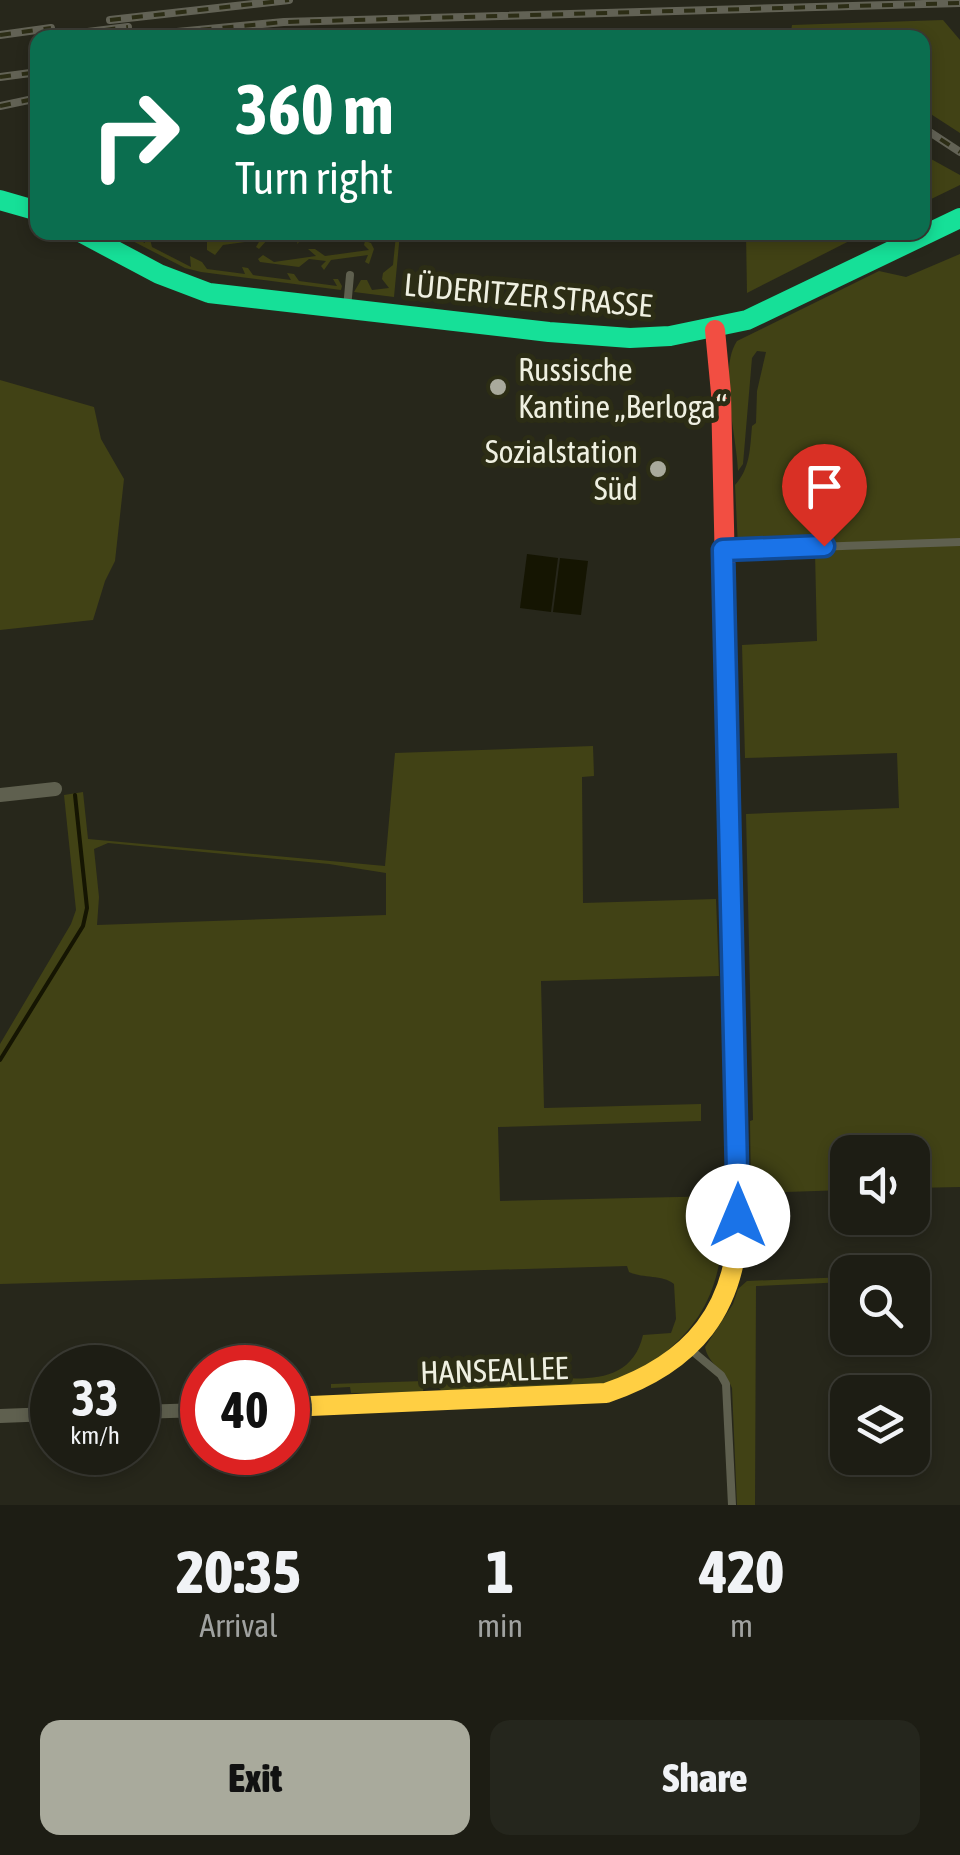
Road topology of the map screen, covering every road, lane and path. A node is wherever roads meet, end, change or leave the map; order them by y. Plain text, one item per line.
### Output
1 (0, 200) edge
2 (30, 208) edge
3 (960, 218) edge
4 (930, 233) edge
5 (98, 240) edge
6 (915, 240) edge
7 (350, 274) dead end
8 (347, 308) junction
9 (715, 330) junction
10 (960, 542) edge
11 (723, 550) junction
12 (55, 789) dead end
13 (0, 795) edge
14 (689, 1348) junction
15 (310, 1406) edge
16 (30, 1415) edge
17 (0, 1416) edge
18 (732, 1505) edge

1 - 2 street
3 - 4 street, LÜDERITZER STRASSE
5 - 8 street, LÜDERITZER STRASSE
6 - 9 street, LÜDERITZER STRASSE
7 - 8 lane
8 - 9 street, LÜDERITZER STRASSE
9 - 11 street, HANSEALLEE
10 - 11 lane
11 - 14 street, HANSEALLEE
12 - 13 street
14 - 15 street, HANSEALLEE
14 - 18 lane
16 - 17 street

